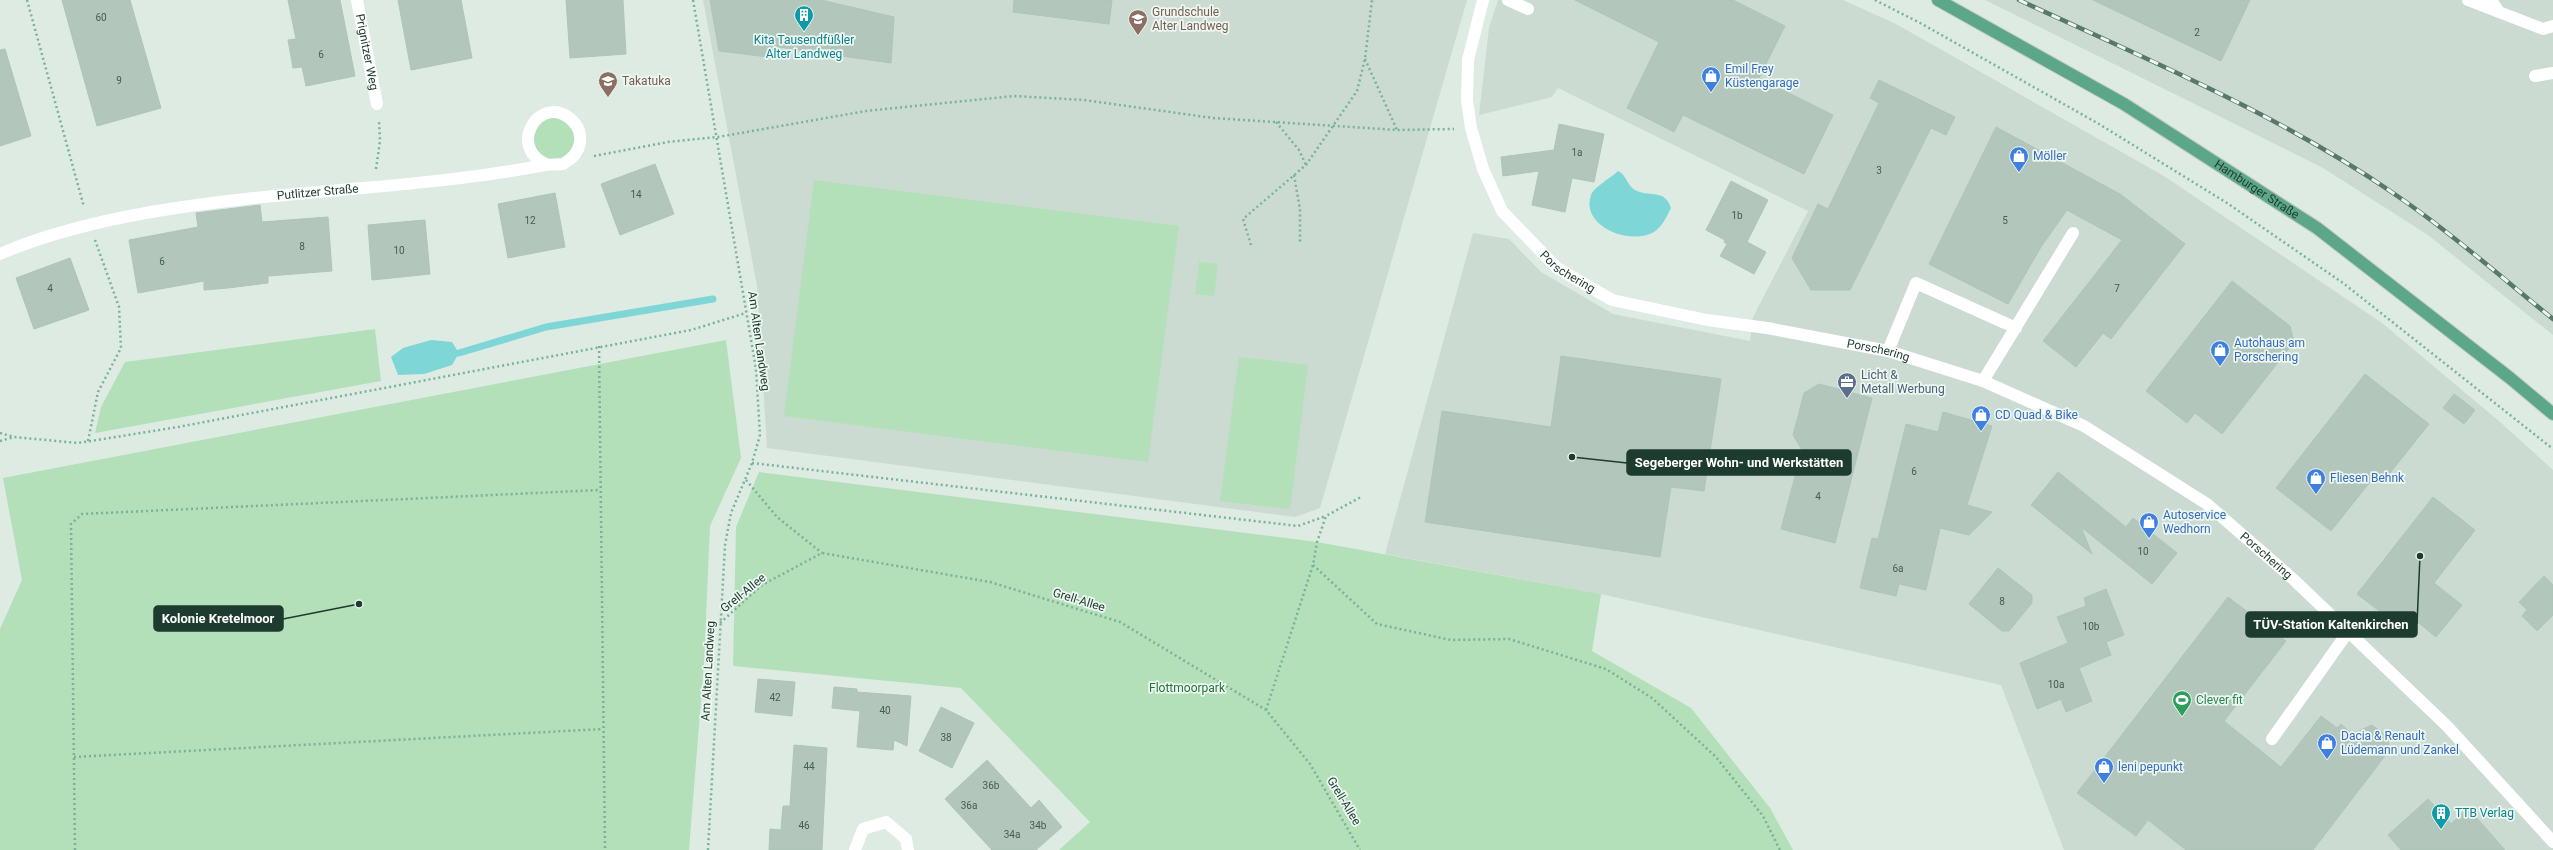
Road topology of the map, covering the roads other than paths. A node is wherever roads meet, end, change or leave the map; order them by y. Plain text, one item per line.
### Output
1 (357, 0) edge
2 (1483, 0) edge
3 (1508, 0) edge
4 (1938, 0) edge
5 (2468, 0) edge
6 (2492, 0) edge
7 (1528, 8) dead end
8 (2498, 12) junction
9 (2553, 26) edge
10 (2553, 73) edge
11 (2535, 76) dead end
12 (377, 104) road end
13 (548, 165) junction
14 (2073, 233) dead end
15 (0, 254) edge
16 (2016, 328) junction
17 (1888, 351) junction
18 (1983, 382) junction
19 (2553, 414) edge
20 (2348, 632) junction
21 (2272, 739) dead end
22 (2553, 842) edge
23 (855, 850) edge
24 (908, 850) edge

1 - 12 street, Prignitzer Weg
2 - 17 street, Porschering
3 - 7 street
4 - 19 main road, Hamburger Straße
5 - 8 street
6 - 8 street
8 - 9 street
10 - 11 street
13 - 13 street, Putlitzer Straße
13 - 15 street, Putlitzer Straße
14 - 16 street
16 - 17 street
16 - 18 street
17 - 18 street, Porschering
18 - 20 street, Porschering
20 - 21 street
20 - 22 street, Porschering
23 - 24 street

